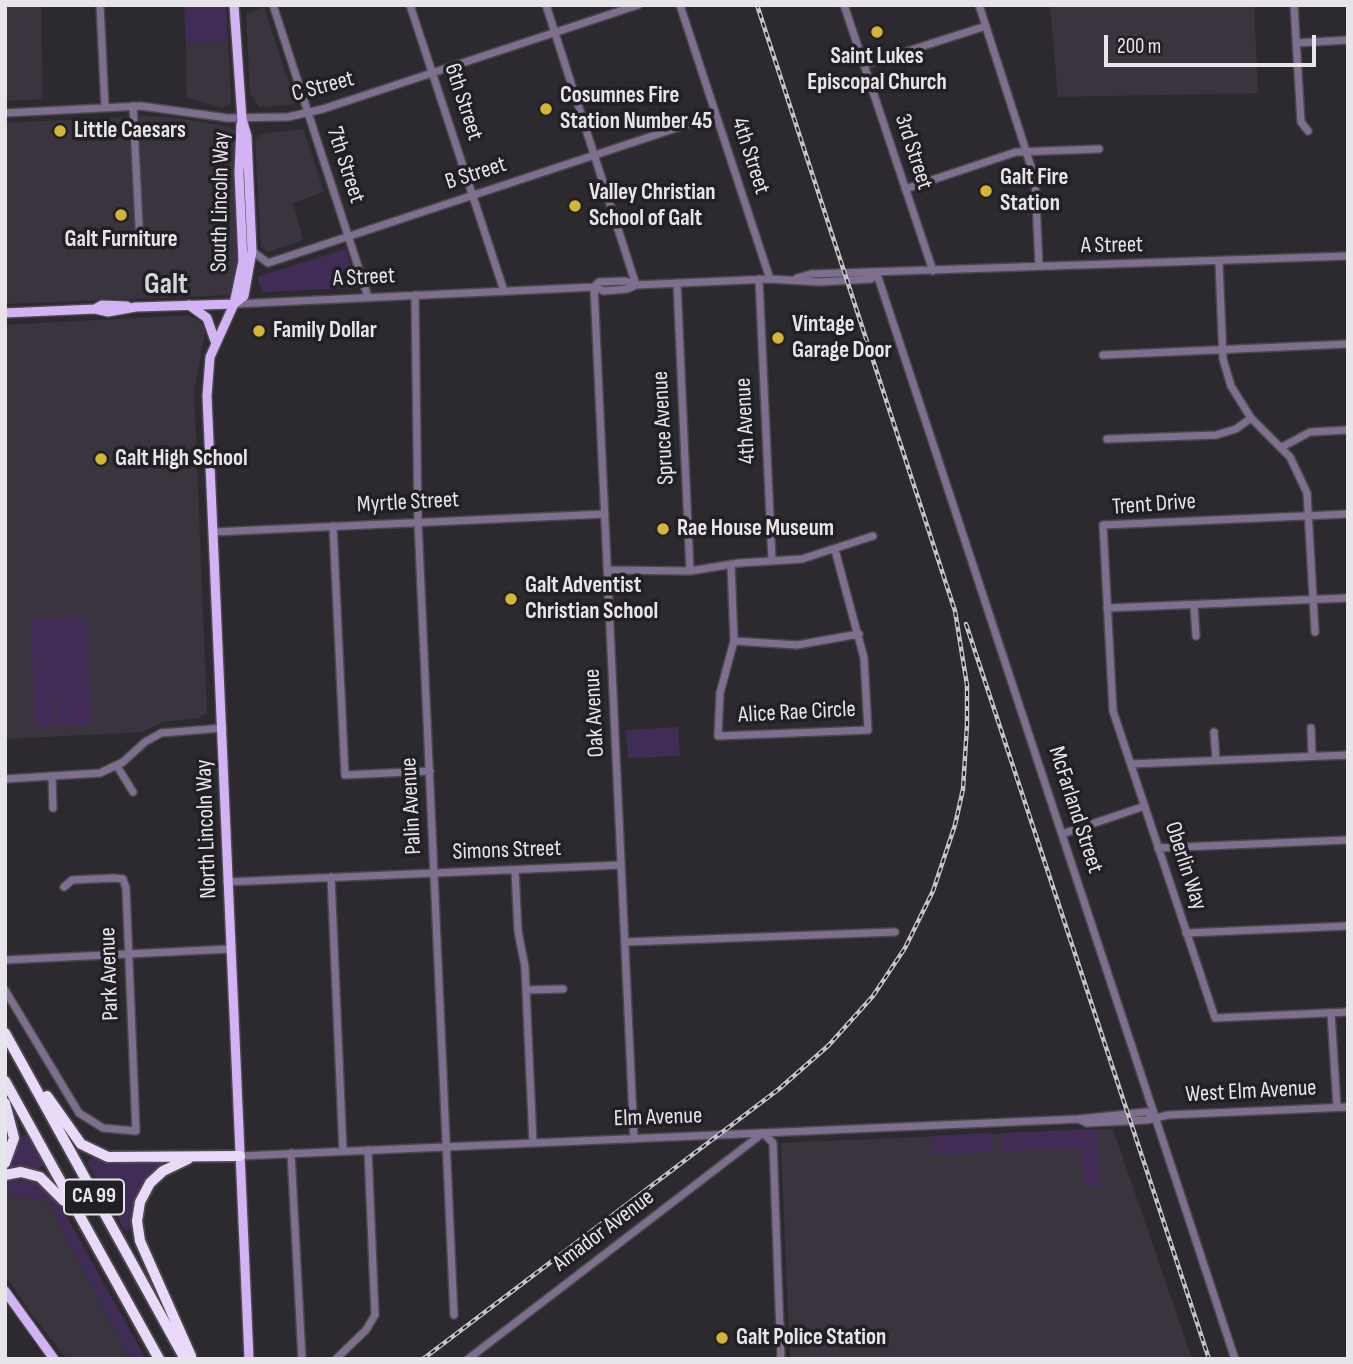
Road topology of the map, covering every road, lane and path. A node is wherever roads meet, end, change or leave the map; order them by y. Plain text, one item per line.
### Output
1 (100, 5) edge
2 (234, 5) edge
3 (273, 5) edge
4 (410, 5) edge
5 (545, 5) edge
6 (638, 5) edge
7 (680, 5) edge
8 (844, 5) edge
9 (979, 5) edge
10 (1294, 5) edge
11 (986, 26) junction
12 (555, 33) junction
13 (1348, 40) edge
14 (1296, 43) junction
15 (864, 65) junction
16 (433, 73) junction
17 (133, 107) junction
18 (105, 108) junction
19 (5, 113) edge
20 (308, 113) junction
21 (716, 115) junction
22 (242, 119) junction
23 (1308, 131) dead end
24 (1099, 149) dead end
25 (1027, 152) junction
26 (595, 155) junction
27 (905, 189) junction
28 (472, 195) junction
29 (348, 236) junction
30 (140, 246) dead end
31 (252, 251) junction
32 (1348, 256) edge
33 (1219, 262) junction
34 (1039, 266) junction
35 (933, 271) junction
36 (877, 274) junction
37 (759, 279) junction
38 (770, 279) junction
39 (677, 283) junction
40 (636, 285) junction
41 (594, 286) junction
42 (505, 291) junction
43 (415, 295) junction
44 (368, 297) junction
45 (234, 304) junction
46 (189, 305) junction
47 (5, 313) edge
48 (215, 341) junction
49 (1348, 344) edge
50 (1223, 350) junction
51 (1103, 355) dead end
52 (1251, 418) junction
53 (1348, 430) edge
54 (1107, 439) dead end
55 (1282, 447) junction
56 (605, 514) junction
57 (1348, 514) edge
58 (1310, 516) junction
59 (418, 522) junction
60 (333, 526) junction
61 (213, 531) junction
62 (873, 536) dead end
63 (835, 550) junction
64 (772, 561) junction
65 (731, 564) junction
66 (608, 570) junction
67 (690, 571) junction
68 (1348, 598) edge
69 (1314, 600) junction
70 (1194, 605) junction
71 (1107, 608) junction
72 (1315, 632) dead end
73 (859, 634) junction
74 (1196, 636) dead end
75 (734, 641) junction
76 (1118, 725) joint
77 (223, 728) junction
78 (1311, 728) dead end
79 (1214, 732) dead end
80 (1348, 755) edge
81 (1312, 756) junction
82 (1216, 760) junction
83 (1131, 764) junction
84 (117, 766) junction
85 (430, 771) junction
86 (52, 776) junction
87 (5, 779) edge
88 (133, 792) dead end
89 (1145, 806) junction
90 (53, 808) dead end
91 (1062, 834) junction
92 (1348, 840) edge
93 (1158, 848) junction
94 (621, 865) junction
95 (515, 870) junction
96 (434, 873) junction
97 (331, 877) junction
98 (227, 882) junction
99 (64, 887) dead end
100 (1348, 926) edge
101 (895, 932) dead end
102 (1186, 933) junction
103 (625, 942) junction
104 (230, 948) junction
105 (127, 953) junction
106 (5, 960) edge
107 (563, 989) dead end
108 (5, 990) edge
109 (526, 990) junction
110 (1348, 1012) edge
111 (1331, 1013) junction
112 (5, 1033) edge
113 (5, 1081) edge
114 (5, 1103) edge
115 (1337, 1107) junction
116 (1348, 1107) edge
117 (1155, 1116) junction
118 (1129, 1117) joint
119 (763, 1133) junction
120 (634, 1139) junction
121 (533, 1143) junction
122 (447, 1147) junction
123 (368, 1150) junction
124 (343, 1151) junction
125 (291, 1153) junction
126 (240, 1156) junction
127 (190, 1157) junction
128 (5, 1163) edge
129 (5, 1175) edge
130 (98, 1250) junction
131 (5, 1290) edge
132 (454, 1314) dead end
133 (54, 1359) edge
134 (159, 1359) edge
135 (185, 1359) edge
136 (192, 1359) edge
137 (249, 1359) edge
138 (302, 1359) edge
139 (336, 1359) edge
140 (468, 1359) edge
141 (781, 1359) edge
142 (1235, 1359) edge

1 - 18 street
2 - 22 main road, South Lincoln Way
3 - 20 street, 7th Street
4 - 16 street, 6th Street
5 - 12 street
6 - 12 street, C Street
7 - 21 street, 4th Street
8 - 15 street, 3rd Street
9 - 11 street
10 - 14 street
11 - 15 street
11 - 25 street
12 - 16 street, C Street
12 - 26 street
13 - 14 street
14 - 23 street
15 - 27 street, 3rd Street
16 - 20 street, C Street
16 - 28 street, 6th Street
17 - 18 street, C Street
17 - 22 street, C Street
17 - 30 street
18 - 19 street, C Street
20 - 22 street, C Street
20 - 29 street, 7th Street
21 - 26 street, B Street
21 - 38 street, 4th Street
22 - 31 main road, South Lincoln Way
22 - 45 main road, South Lincoln Way
24 - 25 street
25 - 27 street
25 - 34 street
26 - 28 street, B Street
26 - 40 street
27 - 35 street, 3rd Street
28 - 29 street, B Street
28 - 42 street, 6th Street
29 - 31 street, B Street
29 - 44 street, 7th Street
31 - 45 main road, South Lincoln Way
32 - 33 street, A Street
33 - 34 street, A Street
33 - 50 street
34 - 35 street, A Street
35 - 36 street, A Street
36 - 38 street, A Street
36 - 91 street, McFarland Street
37 - 38 street, A Street
37 - 39 street, A Street
37 - 64 street, 4th Avenue
39 - 40 street, A Street
39 - 67 street, Spruce Avenue
40 - 41 street, A Street
41 - 42 street, A Street
41 - 56 street, Oak Avenue
42 - 43 street, A Street
43 - 44 street, A Street
43 - 59 street, Palin Avenue
44 - 45 street, A Street
45 - 46 main road, A Street
45 - 48 main road, North Lincoln Way
46 - 47 main road, A Street
46 - 48 main road
48 - 61 main road, North Lincoln Way
49 - 50 street
50 - 51 street
50 - 52 street
52 - 54 street
52 - 55 street
53 - 55 street
55 - 58 street
56 - 59 street, Myrtle Street
56 - 66 street, Oak Avenue
57 - 58 street
58 - 69 street
58 - 71 street, Trent Drive
59 - 60 street, Myrtle Street
59 - 85 street, Palin Avenue
60 - 61 street, Myrtle Street
60 - 85 street
61 - 77 main road, North Lincoln Way
62 - 63 street
63 - 64 street
63 - 73 street, Alice Rae Circle
64 - 65 street
65 - 67 street
65 - 75 street, Alice Rae Circle
66 - 67 street
66 - 94 street, Oak Avenue
68 - 69 street
69 - 70 street
69 - 72 street
70 - 71 street
70 - 74 street
71 - 76 street, Trent Drive
73 - 75 street
73 - 75 street, Alice Rae Circle
76 - 83 street, Oberlin Way
77 - 84 street
77 - 98 main road, North Lincoln Way
78 - 81 street
79 - 82 street
80 - 81 street
81 - 82 street
82 - 83 street
83 - 89 street, Oberlin Way
84 - 86 street
84 - 88 street
85 - 96 street, Palin Avenue
86 - 87 street
86 - 90 street
89 - 91 street
89 - 93 street, Oberlin Way
91 - 117 street, McFarland Street
92 - 93 street
93 - 102 street, Oberlin Way
94 - 95 street, Simons Street
94 - 103 street, Oak Avenue
95 - 96 street, Simons Street
95 - 109 street
96 - 97 street, Simons Street
96 - 122 street, Palin Avenue
97 - 98 street, Simons Street
97 - 124 street
98 - 104 main road, North Lincoln Way
99 - 105 street, Park Avenue
100 - 102 street
101 - 103 street
102 - 111 street, Oberlin Way
103 - 120 street, Oak Avenue
104 - 105 street
104 - 126 main road, North Lincoln Way
105 - 106 street
105 - 108 street, Park Avenue
107 - 109 street
109 - 121 street
110 - 111 street
111 - 115 street
112 - 127 highway
112 - 135 highway, CA 99
113 - 130 highway, CA 99
114 - 128 highway
115 - 116 street, West Elm Avenue
115 - 117 street, West Elm Avenue
117 - 118 street, West Elm Avenue
117 - 142 street, McFarland Street
118 - 119 street, Elm Avenue
119 - 120 street, Elm Avenue
119 - 140 street, Amador Avenue
119 - 141 street
120 - 121 street, Elm Avenue
121 - 122 street, Elm Avenue
122 - 123 street, Elm Avenue
122 - 132 street, Palin Avenue
123 - 124 street, Elm Avenue
123 - 139 street
124 - 125 street, Elm Avenue
125 - 126 street, Elm Avenue
125 - 138 street
126 - 127 highway
126 - 137 main road, North Lincoln Way
127 - 136 highway
129 - 130 highway
130 - 134 highway, CA 99
131 - 133 main road

